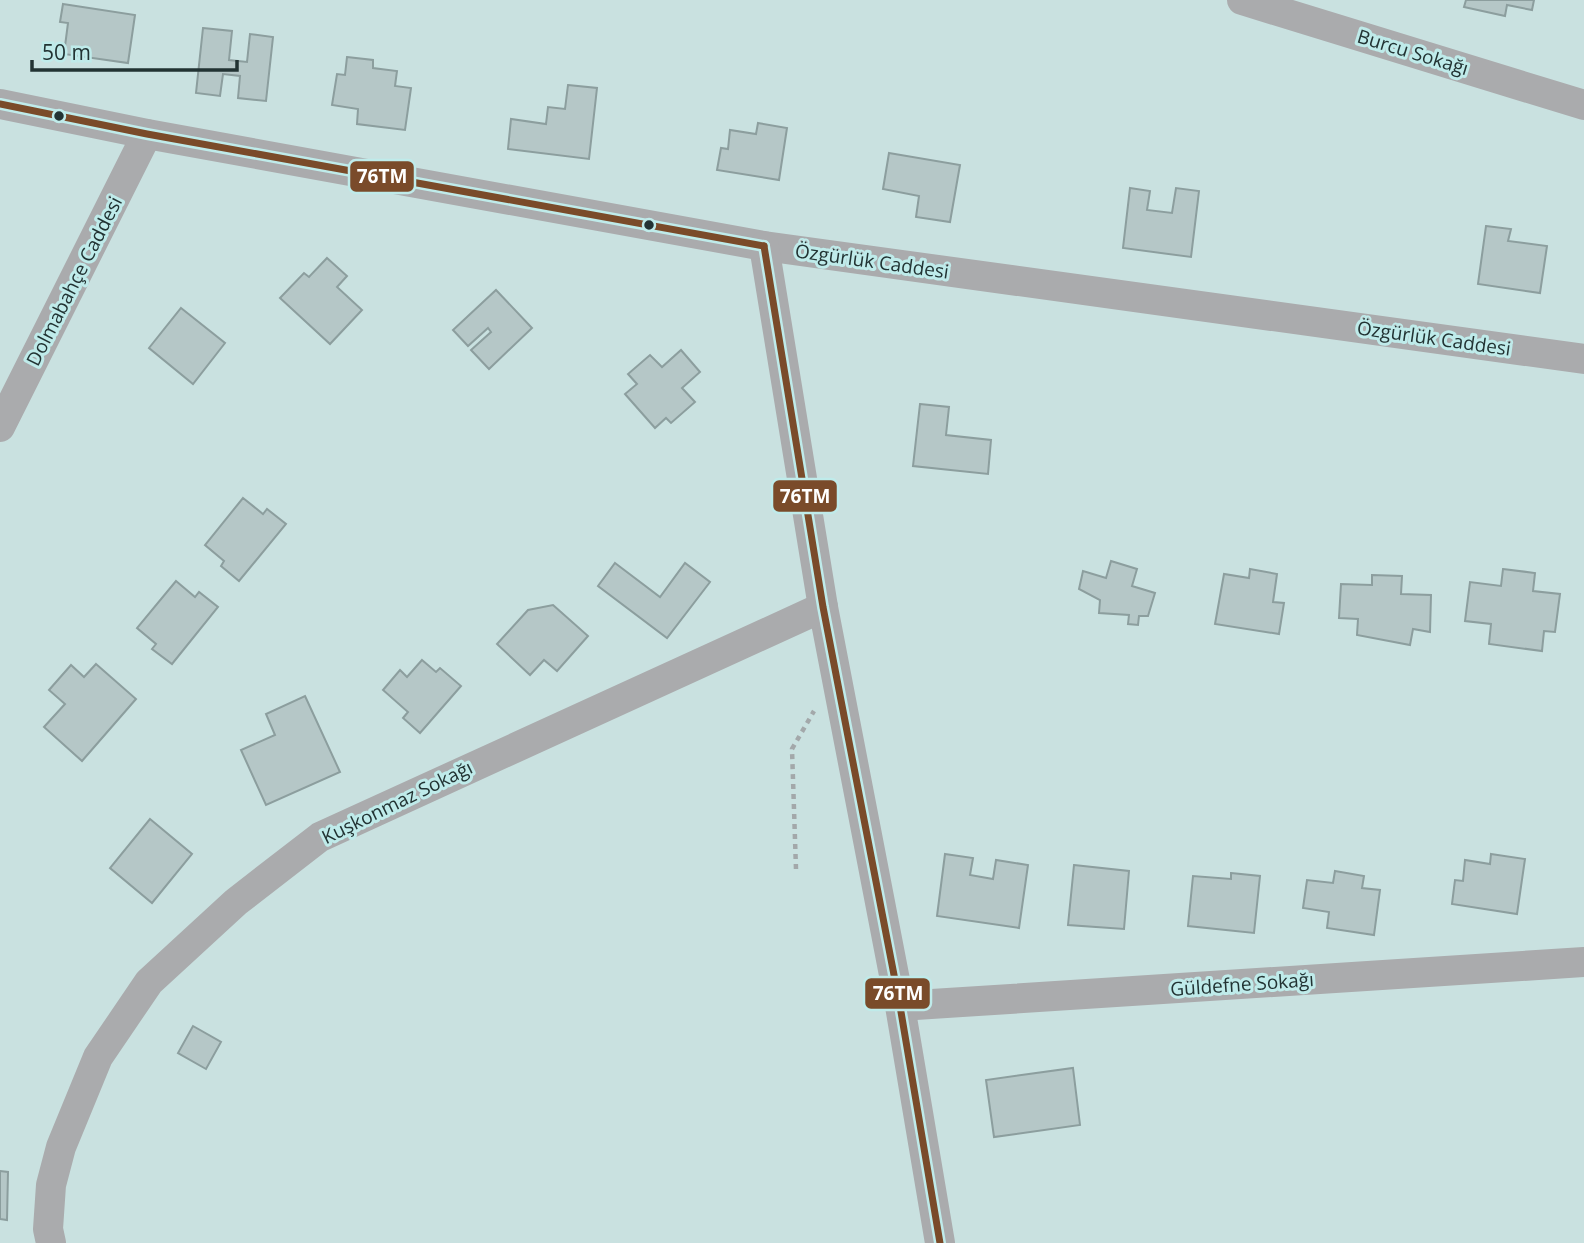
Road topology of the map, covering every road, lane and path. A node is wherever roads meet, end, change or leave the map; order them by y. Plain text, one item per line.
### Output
1 (1242, 0) edge
2 (0, 104) edge
3 (1584, 105) edge
4 (147, 134) junction
5 (764, 246) junction
6 (1584, 359) edge
7 (0, 427) edge
8 (823, 607) junction
9 (836, 674) junction
10 (796, 869) dead end
11 (1584, 962) edge
12 (900, 1006) junction
13 (51, 1243) edge
14 (940, 1243) edge

1 - 3 street, Burcu Sokağı
2 - 4 street, Özgürlük Caddesi
4 - 5 street, Özgürlük Caddesi
4 - 7 street, Dolmabahçe Caddesi
5 - 6 street, Özgürlük Caddesi
5 - 8 street
8 - 9 street
8 - 13 street, Kuşkonmaz Sokağı
9 - 10 path
9 - 12 street
11 - 12 street, Güldefne Sokağı
12 - 14 street

